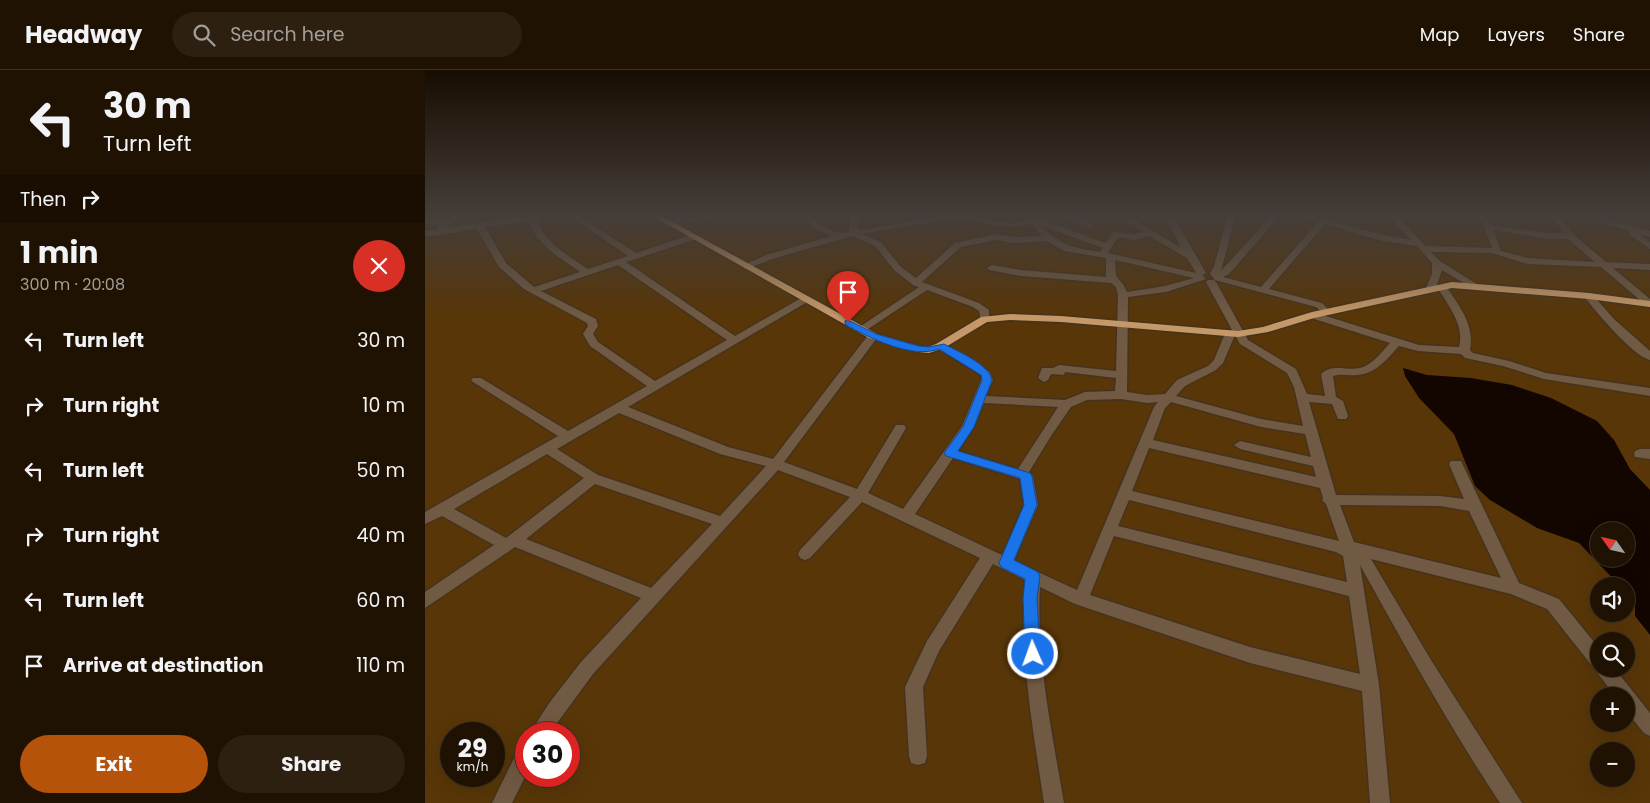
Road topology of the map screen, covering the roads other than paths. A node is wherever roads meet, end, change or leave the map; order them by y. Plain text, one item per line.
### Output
1 (492, 248) edge
2 (554, 248) edge
3 (623, 248) edge
4 (661, 248) edge
5 (713, 248) edge
6 (799, 248) edge
7 (881, 248) edge
8 (953, 248) edge
9 (1066, 248) edge
10 (1097, 248) edge
11 (1108, 248) edge
12 (1176, 248) edge
13 (1186, 248) edge
14 (1223, 248) edge
15 (1247, 248) edge
16 (1299, 248) edge
17 (1423, 248) edge
18 (1448, 248) edge
19 (1496, 248) edge
20 (1584, 248) edge
21 (1106, 252) junction
22 (1495, 252) junction
23 (1190, 256) junction
24 (636, 257) junction
25 (621, 262) junction
26 (1437, 263) junction
27 (746, 266) junction
28 (1605, 266) junction
29 (1650, 267) edge
30 (991, 268) dead end
31 (588, 273) junction
32 (1209, 277) junction
33 (1114, 280) junction
34 (915, 283) junction
35 (1475, 286) junction
36 (926, 287) junction
37 (1442, 287) junction
38 (1431, 288) junction
39 (1264, 289) junction
40 (534, 290) junction
41 (1123, 295) junction
42 (1589, 296) junction
43 (806, 299) junction
44 (1650, 304) edge
45 (1326, 312) junction
46 (1312, 315) junction
47 (985, 319) junction
48 (1123, 324) junction
49 (868, 333) junction
50 (1234, 333) junction
51 (735, 340) junction
52 (1397, 342) junction
53 (940, 346) junction
54 (1464, 351) junction
55 (1650, 357) edge
56 (1121, 375) junction
57 (1044, 378) dead end
58 (477, 380) dead end
59 (655, 386) junction
60 (1650, 392) edge
61 (1121, 395) junction
62 (1168, 397) junction
63 (1302, 397) junction
64 (979, 398) junction
65 (1331, 400) junction
66 (1067, 404) junction
67 (616, 407) junction
68 (1342, 416) dead end
69 (901, 428) dead end
70 (1310, 432) junction
71 (567, 436) junction
72 (1145, 443) junction
73 (1240, 444) dead end
74 (547, 448) junction
75 (950, 453) junction
76 (1319, 463) junction
77 (776, 464) junction
78 (1456, 464) dead end
79 (1021, 474) junction
80 (593, 478) junction
81 (1325, 484) junction
82 (1124, 494) junction
83 (860, 495) junction
84 (1329, 500) junction
85 (1474, 506) junction
86 (442, 509) junction
87 (906, 516) junction
88 (425, 519) edge
89 (721, 522) junction
90 (1109, 529) junction
91 (510, 543) junction
92 (1349, 549) junction
93 (805, 554) dead end
94 (998, 559) junction
95 (1033, 576) junction
96 (1513, 588) junction
97 (1356, 591) junction
98 (653, 596) junction
99 (1081, 599) junction
100 (425, 601) edge
101 (1590, 650) edge
102 (1611, 677) edge
103 (1370, 686) junction
104 (1619, 687) edge
105 (1635, 708) edge
106 (546, 722) edge
107 (1650, 727) edge
108 (918, 756) dead end
109 (515, 778) edge
110 (502, 803) edge
111 (1054, 803) edge
112 (1380, 803) edge
113 (1512, 803) edge

1 - 40 street
2 - 31 street
3 - 24 street
4 - 24 street
5 - 27 main road
6 - 27 street
7 - 34 street
8 - 34 street
9 - 21 street
10 - 21 street
11 - 21 street
12 - 23 street
13 - 23 street
14 - 32 street
15 - 32 street
16 - 39 street
17 - 26 street
18 - 22 street
19 - 22 street
20 - 28 street
21 - 32 street
21 - 33 street
22 - 28 street
23 - 32 street
24 - 25 street
25 - 31 street
25 - 51 street
26 - 35 street
26 - 38 street
27 - 43 main road
28 - 29 street
28 - 44 street
30 - 33 street
31 - 40 street
32 - 39 street
32 - 41 street
32 - 50 street
33 - 41 street
34 - 36 street
35 - 37 main road
35 - 42 main road
36 - 47 street
36 - 49 street
37 - 38 main road
37 - 54 street
38 - 45 main road
39 - 45 street
40 - 59 street
41 - 48 street
42 - 44 main road
42 - 55 street
43 - 49 main road
43 - 51 street
45 - 46 main road
46 - 50 main road
46 - 52 street
47 - 48 main road
47 - 53 main road
48 - 50 main road
48 - 56 street
49 - 53 main road
49 - 77 street
50 - 62 street
50 - 63 street
51 - 59 street
52 - 54 street
52 - 65 street
53 - 64 street
54 - 60 street
56 - 57 street
56 - 61 street
58 - 71 street
59 - 67 street
61 - 62 street
61 - 66 street
62 - 70 street
62 - 72 street
63 - 65 street
63 - 70 street
64 - 66 street
64 - 75 street
65 - 68 street
66 - 79 street
67 - 71 street
67 - 77 street
69 - 83 street
70 - 76 street
71 - 74 street
72 - 81 street
72 - 82 street
73 - 76 street
74 - 80 street
74 - 86 street
75 - 79 street
75 - 87 street
76 - 81 street
77 - 83 street
77 - 89 street
78 - 85 street
79 - 94 street
80 - 89 street
80 - 91 street
81 - 84 street
82 - 90 street
82 - 92 street
83 - 87 street
83 - 93 street
84 - 85 street
84 - 92 street
85 - 96 street
86 - 88 street
86 - 91 street
87 - 94 street
89 - 98 street
90 - 97 street
90 - 99 street
91 - 98 street
91 - 100 street
92 - 96 street
92 - 97 street
92 - 113 street
94 - 95 street
94 - 108 street
95 - 99 street
95 - 111 street
96 - 101 street
97 - 103 street
98 - 106 street
99 - 103 street
102 - 104 street
103 - 112 street
105 - 107 street
109 - 110 street

